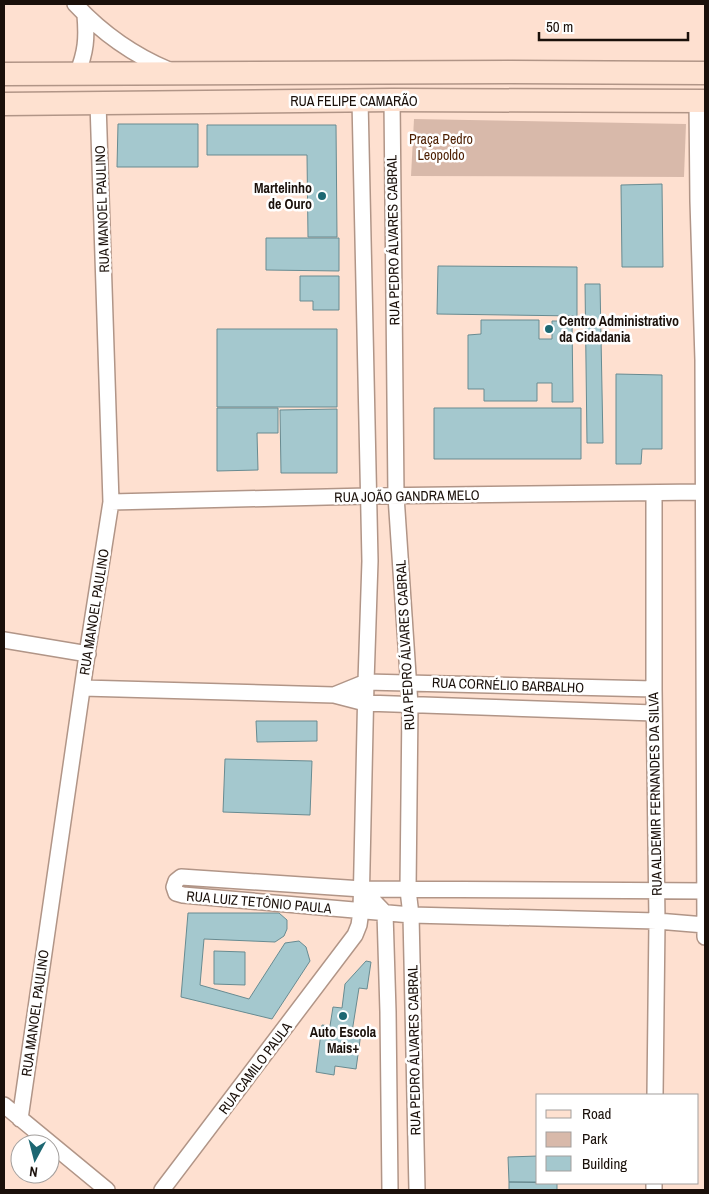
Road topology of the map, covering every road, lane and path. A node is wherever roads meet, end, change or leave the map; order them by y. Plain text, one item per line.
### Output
1 (80, 9) edge
2 (705, 73) edge
3 (4, 74) edge
4 (78, 74) junction
5 (178, 74) junction
6 (360, 100) junction
7 (392, 100) junction
8 (701, 101) edge
9 (98, 102) junction
10 (4, 104) edge
11 (702, 201) edge
12 (704, 360) edge
13 (702, 492) junction
14 (654, 493) junction
15 (368, 496) junction
16 (396, 496) junction
17 (111, 502) junction
18 (4, 640) edge
19 (88, 654) junction
20 (366, 682) junction
21 (409, 682) junction
22 (83, 688) junction
23 (654, 688) junction
24 (705, 688) edge
25 (334, 695) junction
26 (365, 703) junction
27 (410, 704) junction
28 (654, 713) junction
29 (362, 889) junction
30 (408, 890) junction
31 (656, 891) junction
32 (705, 891) edge
33 (362, 911) junction
34 (385, 913) junction
35 (411, 915) junction
36 (657, 921) junction
37 (705, 925) edge
38 (705, 937) edge
39 (655, 1094) edge
40 (4, 1105) edge
41 (20, 1118) junction
42 (107, 1190) edge
43 (162, 1190) edge
44 (390, 1190) edge
45 (417, 1190) edge

1 - 4 street
1 - 5 street
2 - 5 main road, RUA FELIPE CAMARÃO
3 - 4 main road, RUA FELIPE CAMARÃO
4 - 5 main road, RUA FELIPE CAMARÃO
6 - 7 main road, RUA FELIPE CAMARÃO
6 - 9 main road, RUA FELIPE CAMARÃO
6 - 15 street
7 - 8 main road, RUA FELIPE CAMARÃO
7 - 16 street, RUA PEDRO ÁLVARES CABRAL
8 - 11 street
9 - 10 main road, RUA FELIPE CAMARÃO
9 - 17 street, RUA MANOEL PAULINO
11 - 12 street
12 - 13 street
13 - 14 street, RUA JOÃO GANDRA MELO
13 - 24 street
14 - 16 street, RUA JOÃO GANDRA MELO
14 - 23 street, RUA ALDEMIR FERNANDES DA SILVA
15 - 16 street, RUA JOÃO GANDRA MELO
15 - 17 street, RUA JOÃO GANDRA MELO
15 - 20 street
16 - 21 street, RUA PEDRO ÁLVARES CABRAL
17 - 19 street, RUA MANOEL PAULINO
18 - 19 street
19 - 22 street, RUA MANOEL PAULINO
20 - 21 street, RUA CORNÉLIO BARBALHO
20 - 25 street, RUA CORNÉLIO BARBALHO
20 - 26 street
21 - 23 street, RUA CORNÉLIO BARBALHO
21 - 27 street, RUA PEDRO ÁLVARES CABRAL
22 - 25 street, RUA CORNÉLIO BARBALHO
22 - 41 street, RUA MANOEL PAULINO
23 - 28 street, RUA ALDEMIR FERNANDES DA SILVA
24 - 32 street
25 - 26 street, RUA CORNÉLIO BARBALHO
26 - 27 street, RUA CORNÉLIO BARBALHO
26 - 29 street
27 - 28 street, RUA CORNÉLIO BARBALHO
27 - 30 street, RUA PEDRO ÁLVARES CABRAL
28 - 31 street, RUA ALDEMIR FERNANDES DA SILVA
29 - 30 street, RUA LUIZ TETÔNIO PAULA
29 - 33 street
29 - 33 street, RUA LUIZ TETÔNIO PAULA
29 - 34 street
30 - 31 street, RUA LUIZ TETÔNIO PAULA
30 - 35 street, RUA PEDRO ÁLVARES CABRAL
31 - 32 street, RUA LUIZ TETÔNIO PAULA
31 - 36 street, RUA ALDEMIR FERNANDES DA SILVA
32 - 37 street
33 - 34 street, RUA LUIZ TETÔNIO PAULA
33 - 43 street, RUA CAMILO PAULA
34 - 35 street, RUA LUIZ TETÔNIO PAULA
34 - 44 street, RUA PEDRO ÁLVARES CABRAL
35 - 36 street, RUA LUIZ TETÔNIO PAULA
35 - 45 street, RUA PEDRO ÁLVARES CABRAL
36 - 37 street, RUA LUIZ TETÔNIO PAULA
36 - 39 street, RUA ALDEMIR FERNANDES DA SILVA
37 - 38 street
40 - 41 street
41 - 42 street

